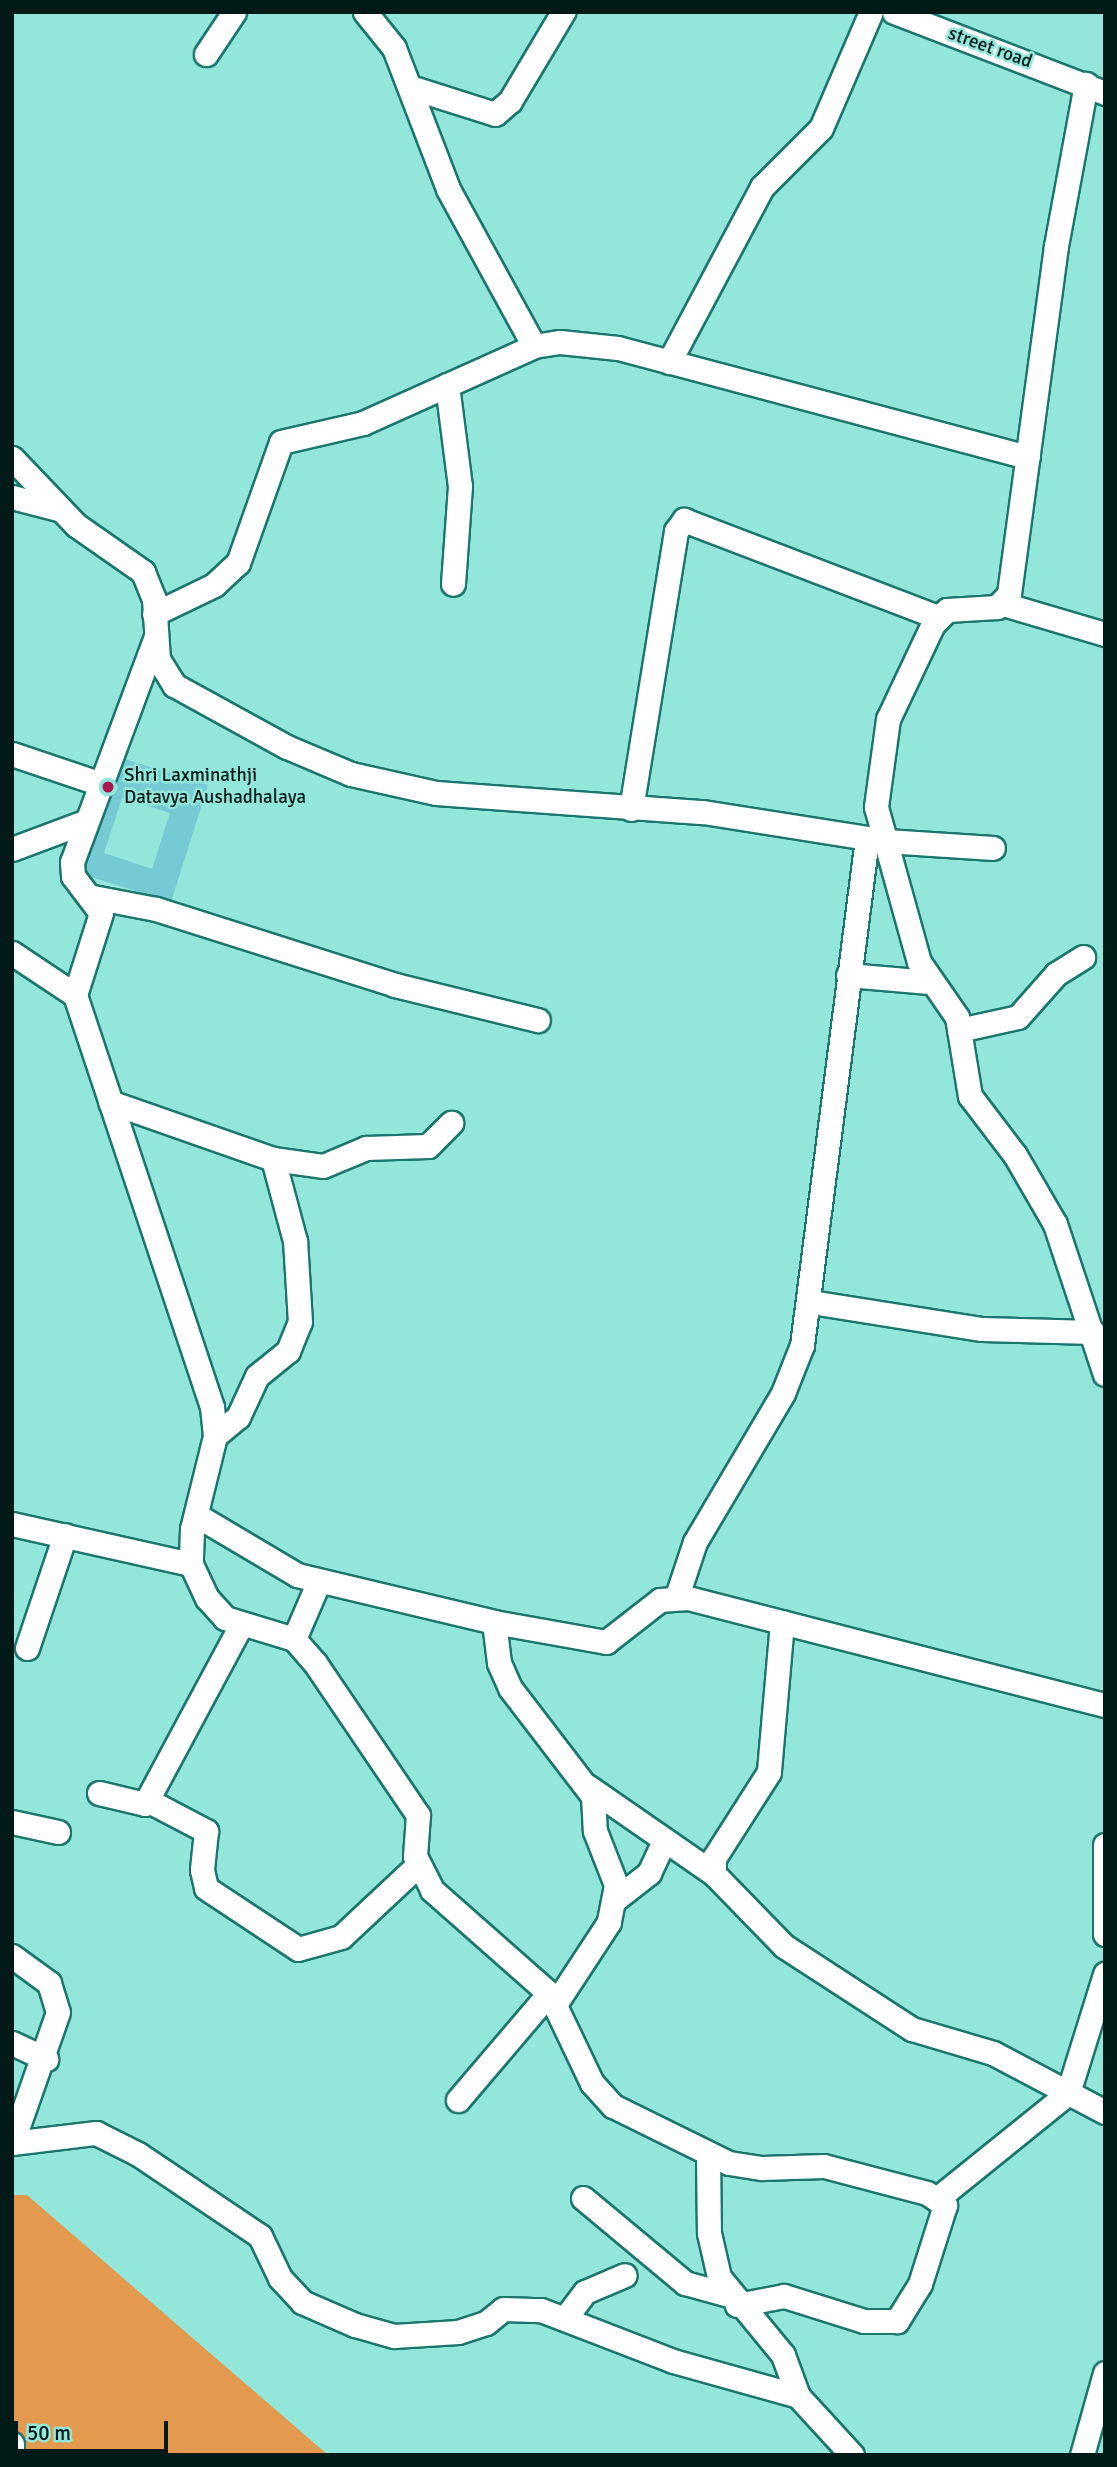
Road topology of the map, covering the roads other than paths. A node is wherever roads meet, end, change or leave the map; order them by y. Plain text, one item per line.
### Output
1 (234, 12) edge
2 (365, 12) edge
3 (563, 12) edge
4 (872, 12) edge
5 (894, 12) edge
6 (925, 18) edge
7 (206, 54) dead end
8 (410, 87) junction
9 (1095, 88) edge
10 (534, 346) junction
11 (669, 362) junction
12 (447, 385) junction
13 (1028, 457) junction
14 (12, 458) edge
15 (12, 497) edge
16 (58, 509) junction
17 (453, 584) dead end
18 (1003, 604) junction
19 (154, 614) junction
20 (938, 617) junction
21 (1105, 634) edge
22 (155, 639) junction
23 (12, 754) edge
24 (101, 784) junction
25 (631, 809) junction
26 (87, 821) junction
27 (876, 840) junction
28 (993, 848) dead end
29 (12, 849) edge
30 (93, 897) junction
31 (12, 953) edge
32 (1083, 957) dead end
33 (848, 975) junction
34 (929, 982) junction
35 (75, 995) junction
36 (538, 1020) dead end
37 (960, 1030) junction
38 (110, 1102) junction
39 (451, 1123) dead end
40 (273, 1159) junction
41 (811, 1302) junction
42 (1093, 1332) junction
43 (1105, 1374) edge
44 (215, 1436) junction
45 (196, 1515) junction
46 (12, 1524) edge
47 (65, 1535) junction
48 (191, 1564) junction
49 (319, 1581) junction
50 (677, 1596) junction
51 (494, 1622) junction
52 (782, 1622) junction
53 (241, 1625) junction
54 (294, 1639) junction
55 (27, 1648) dead end
56 (1105, 1704) edge
57 (585, 1784) junction
58 (99, 1793) dead end
59 (148, 1800) junction
60 (12, 1822) edge
61 (58, 1832) dead end
62 (664, 1841) junction
63 (1105, 1845) edge
64 (418, 1865) junction
65 (714, 1874) junction
66 (617, 1898) junction
67 (1105, 1934) edge
68 (12, 1956) edge
69 (1105, 1974) edge
70 (552, 1998) junction
71 (12, 2043) edge
72 (46, 2059) junction
73 (1068, 2093) junction
74 (458, 2100) dead end
75 (1105, 2112) edge
76 (12, 2143) edge
77 (708, 2155) junction
78 (938, 2197) junction
79 (583, 2198) dead end
80 (625, 2275) dead end
81 (733, 2300) junction
82 (566, 2317) junction
83 (1105, 2373) edge
84 (798, 2396) junction
85 (12, 2444) edge
86 (12, 2454) edge
87 (852, 2455) edge
88 (1082, 2455) edge

1 - 7 street
2 - 8 street
3 - 8 street
4 - 11 street
5 - 6 street, street road
6 - 9 street, street road
8 - 10 street
9 - 13 street
10 - 11 street
10 - 12 street
11 - 13 street
12 - 17 street
12 - 19 street
13 - 18 street
14 - 16 street
15 - 16 street
16 - 19 street
18 - 20 street
18 - 21 street
19 - 22 street
20 - 25 street
20 - 27 street
22 - 24 street
22 - 25 street
23 - 24 street
24 - 26 street
25 - 27 street
26 - 29 street
26 - 30 street
27 - 28 street
27 - 33 street
27 - 34 street
30 - 35 street
30 - 36 street
31 - 35 street
32 - 37 street
33 - 34 street
33 - 41 street
34 - 37 street
35 - 38 street
37 - 42 street
38 - 40 street
38 - 44 street
39 - 40 street
40 - 44 street
41 - 42 street
41 - 50 street
42 - 43 street
44 - 45 street
45 - 48 street
45 - 49 street
46 - 47 street
47 - 48 street
47 - 55 street
48 - 53 street
49 - 51 street
49 - 54 street
50 - 51 street
50 - 52 street
51 - 57 street
52 - 56 street
52 - 65 street
53 - 54 street
53 - 59 street
54 - 64 street
57 - 62 street
57 - 66 street
58 - 59 street
59 - 64 street
60 - 61 street
62 - 65 street
62 - 66 street
63 - 67 street
64 - 70 street
65 - 73 street
66 - 70 street
68 - 72 street
69 - 73 street
70 - 74 street
70 - 77 street
71 - 72 street
72 - 76 street
73 - 75 street
73 - 78 street
76 - 82 street
77 - 78 street
77 - 81 street
78 - 81 street
79 - 81 street
80 - 82 street
81 - 84 street
82 - 84 street
83 - 88 street
84 - 87 street
85 - 86 street

